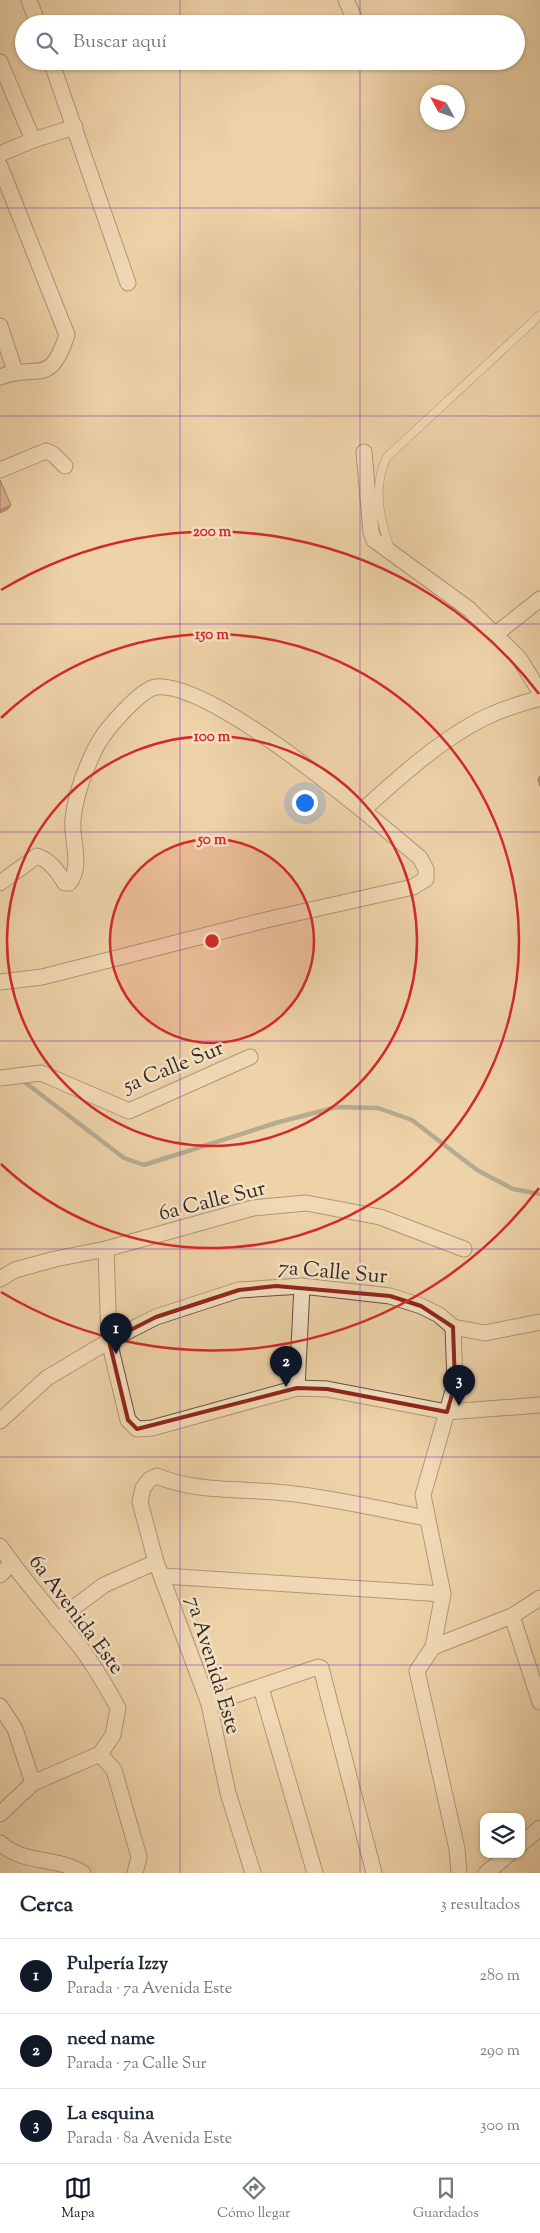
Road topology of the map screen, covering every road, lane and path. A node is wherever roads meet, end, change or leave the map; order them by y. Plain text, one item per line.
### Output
1 (29, 0) edge
2 (346, 0) edge
3 (35, 15) edge
4 (353, 15) edge
5 (0, 62) edge
6 (54, 70) edge
7 (75, 127) junction
8 (33, 140) junction
9 (0, 154) edge
10 (0, 166) edge
11 (128, 283) dead end
12 (540, 315) edge
13 (0, 326) edge
14 (15, 371) junction
15 (0, 377) edge
16 (364, 452) dead end
17 (65, 466) dead end
18 (0, 470) edge
19 (392, 553) junction
20 (540, 599) edge
21 (496, 634) junction
22 (540, 692) edge
23 (540, 698) edge
24 (363, 810) junction
25 (0, 883) edge
26 (0, 982) edge
27 (250, 1057) dead end
28 (0, 1078) edge
29 (106, 1249) junction
30 (464, 1249) dead end
31 (0, 1279) edge
32 (302, 1286) junction
33 (540, 1322) edge
34 (453, 1327) junction
35 (109, 1341) junction
36 (297, 1388) junction
37 (540, 1405) edge
38 (447, 1412) junction
39 (0, 1421) edge
40 (426, 1518) junction
41 (0, 1546) edge
42 (156, 1562) junction
43 (12, 1563) junction
44 (0, 1575) edge
45 (163, 1576) junction
46 (443, 1594) junction
47 (540, 1598) edge
48 (512, 1616) junction
49 (57, 1620) junction
50 (433, 1647) junction
51 (260, 1688) junction
52 (540, 1702) edge
53 (208, 1704) junction
54 (0, 1706) edge
55 (100, 1754) junction
56 (33, 1783) junction
57 (0, 1814) edge
58 (540, 1828) edge
59 (525, 1841) edge
60 (0, 1843) edge
61 (504, 1858) edge
62 (82, 1873) edge
63 (135, 1873) edge
64 (253, 1873) edge
65 (315, 1873) edge
66 (374, 1873) edge
67 (458, 1873) edge
68 (486, 1873) edge

1 - 3 street
2 - 4 street
5 - 8 street
6 - 7 street
7 - 8 street
7 - 11 street
8 - 9 street
10 - 14 street
12 - 19 lane
13 - 14 street
14 - 15 street
16 - 19 street
17 - 18 street
19 - 21 street
20 - 21 street
21 - 22 street
23 - 24 street
24 - 25 street
24 - 26 street
27 - 28 street, 5a Calle Sur
29 - 30 street, 6a Calle Sur
29 - 31 street, 6a Calle Sur
29 - 35 street
32 - 34 street, 7a Calle Sur
32 - 35 street, 7a Calle Sur
32 - 36 street
33 - 34 street, 7a Calle Sur
34 - 38 street
35 - 36 street
35 - 39 street, 7a Calle Sur
36 - 38 street
37 - 38 street
38 - 40 street
40 - 42 street, 7a Avenida Este
40 - 46 street
41 - 43 street, 6a Avenida Este
42 - 45 street, 7a Avenida Este
42 - 49 street
43 - 44 street
43 - 49 street, 6a Avenida Este
45 - 46 street
45 - 53 street, 7a Avenida Este
46 - 50 street
47 - 48 street
48 - 50 street
48 - 52 street
49 - 55 street, 6a Avenida Este
50 - 67 street
51 - 53 street
51 - 65 street
51 - 66 street
53 - 64 street, 7a Avenida Este
54 - 56 street
55 - 56 street
55 - 63 street
56 - 57 street
58 - 59 street
60 - 62 street
61 - 68 street

